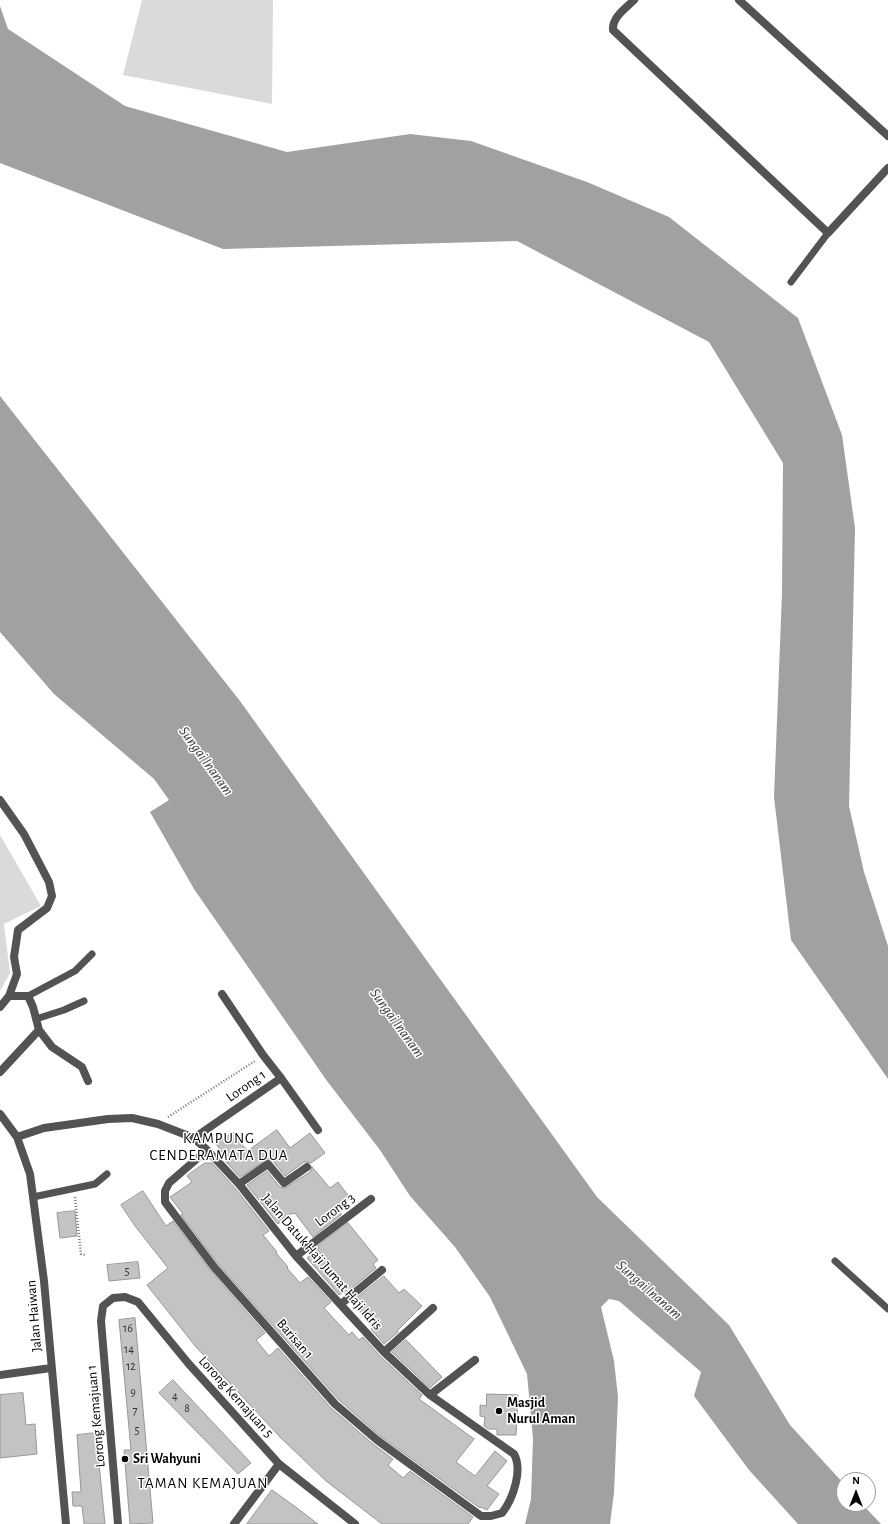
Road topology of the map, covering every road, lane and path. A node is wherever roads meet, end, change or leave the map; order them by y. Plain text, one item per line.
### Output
1 (634, 0) edge
2 (739, 0) edge
3 (888, 136) edge
4 (888, 168) edge
5 (828, 233) junction
6 (791, 282) dead end
7 (0, 800) edge
8 (92, 954) dead end
9 (222, 994) dead end
10 (9, 996) junction
11 (28, 996) junction
12 (84, 1001) dead end
13 (0, 1007) edge
14 (36, 1018) junction
15 (39, 1030) junction
16 (263, 1055) junction
17 (0, 1072) edge
18 (281, 1078) junction
19 (88, 1081) dead end
20 (0, 1114) edge
21 (158, 1124) junction
22 (318, 1130) dead end
23 (17, 1137) junction
24 (194, 1138) junction
25 (207, 1150) junction
26 (306, 1167) dead end
27 (107, 1174) dead end
28 (239, 1184) junction
29 (74, 1189) junction
30 (34, 1197) junction
31 (371, 1199) dead end
32 (86, 1255) dead end
33 (296, 1256) junction
34 (835, 1261) dead end
35 (382, 1270) dead end
36 (340, 1304) junction
37 (103, 1306) joint
38 (434, 1308) dead end
39 (888, 1310) edge
40 (384, 1352) junction
41 (475, 1360) dead end
42 (51, 1368) junction
43 (0, 1375) edge
44 (430, 1395) junction
45 (279, 1464) junction
46 (481, 1516) joint
47 (66, 1524) edge
48 (118, 1524) edge
49 (234, 1524) edge
50 (354, 1524) edge

1 - 5 street
2 - 3 street
4 - 5 street
5 - 6 lane
7 - 10 street
8 - 11 lane
9 - 16 street
10 - 11 street
10 - 13 street
11 - 14 street
12 - 14 lane
14 - 15 street
15 - 17 street
15 - 19 street
16 - 18 street
16 - 21 path
18 - 22 street, Lorong 1
18 - 24 street, Lorong 1
20 - 23 street, Jalan Haiwan
21 - 23 street, Jalan Datuk Haji Jumat Haji Idris
21 - 24 street, Jalan Datuk Haji Jumat Haji Idris
23 - 30 street, Jalan Haiwan
24 - 25 street, Jalan Datuk Haji Jumat Haji Idris
25 - 28 street, Jalan Datuk Haji Jumat Haji Idris
25 - 46 street, Barisan 1
26 - 28 street
27 - 29 lane
28 - 33 street, Jalan Datuk Haji Jumat Haji Idris
29 - 30 lane
29 - 32 path
30 - 42 street, Jalan Haiwan
31 - 33 street, Lorong 3
33 - 36 street, Jalan Datuk Haji Jumat Haji Idris
34 - 39 lane
35 - 36 street
36 - 40 street, Jalan Datuk Haji Jumat Haji Idris
37 - 45 street, Lorong Kemajuan 5
37 - 48 street, Lorong Kemajuan 1
38 - 40 street
40 - 44 street, Jalan Datuk Haji Jumat Haji Idris
41 - 44 street
42 - 43 street
42 - 47 street, Jalan Haiwan
44 - 46 street, Jalan Datuk Haji Jumat Haji Idris
45 - 49 street
45 - 50 street, Lorong Kemajuan 5

